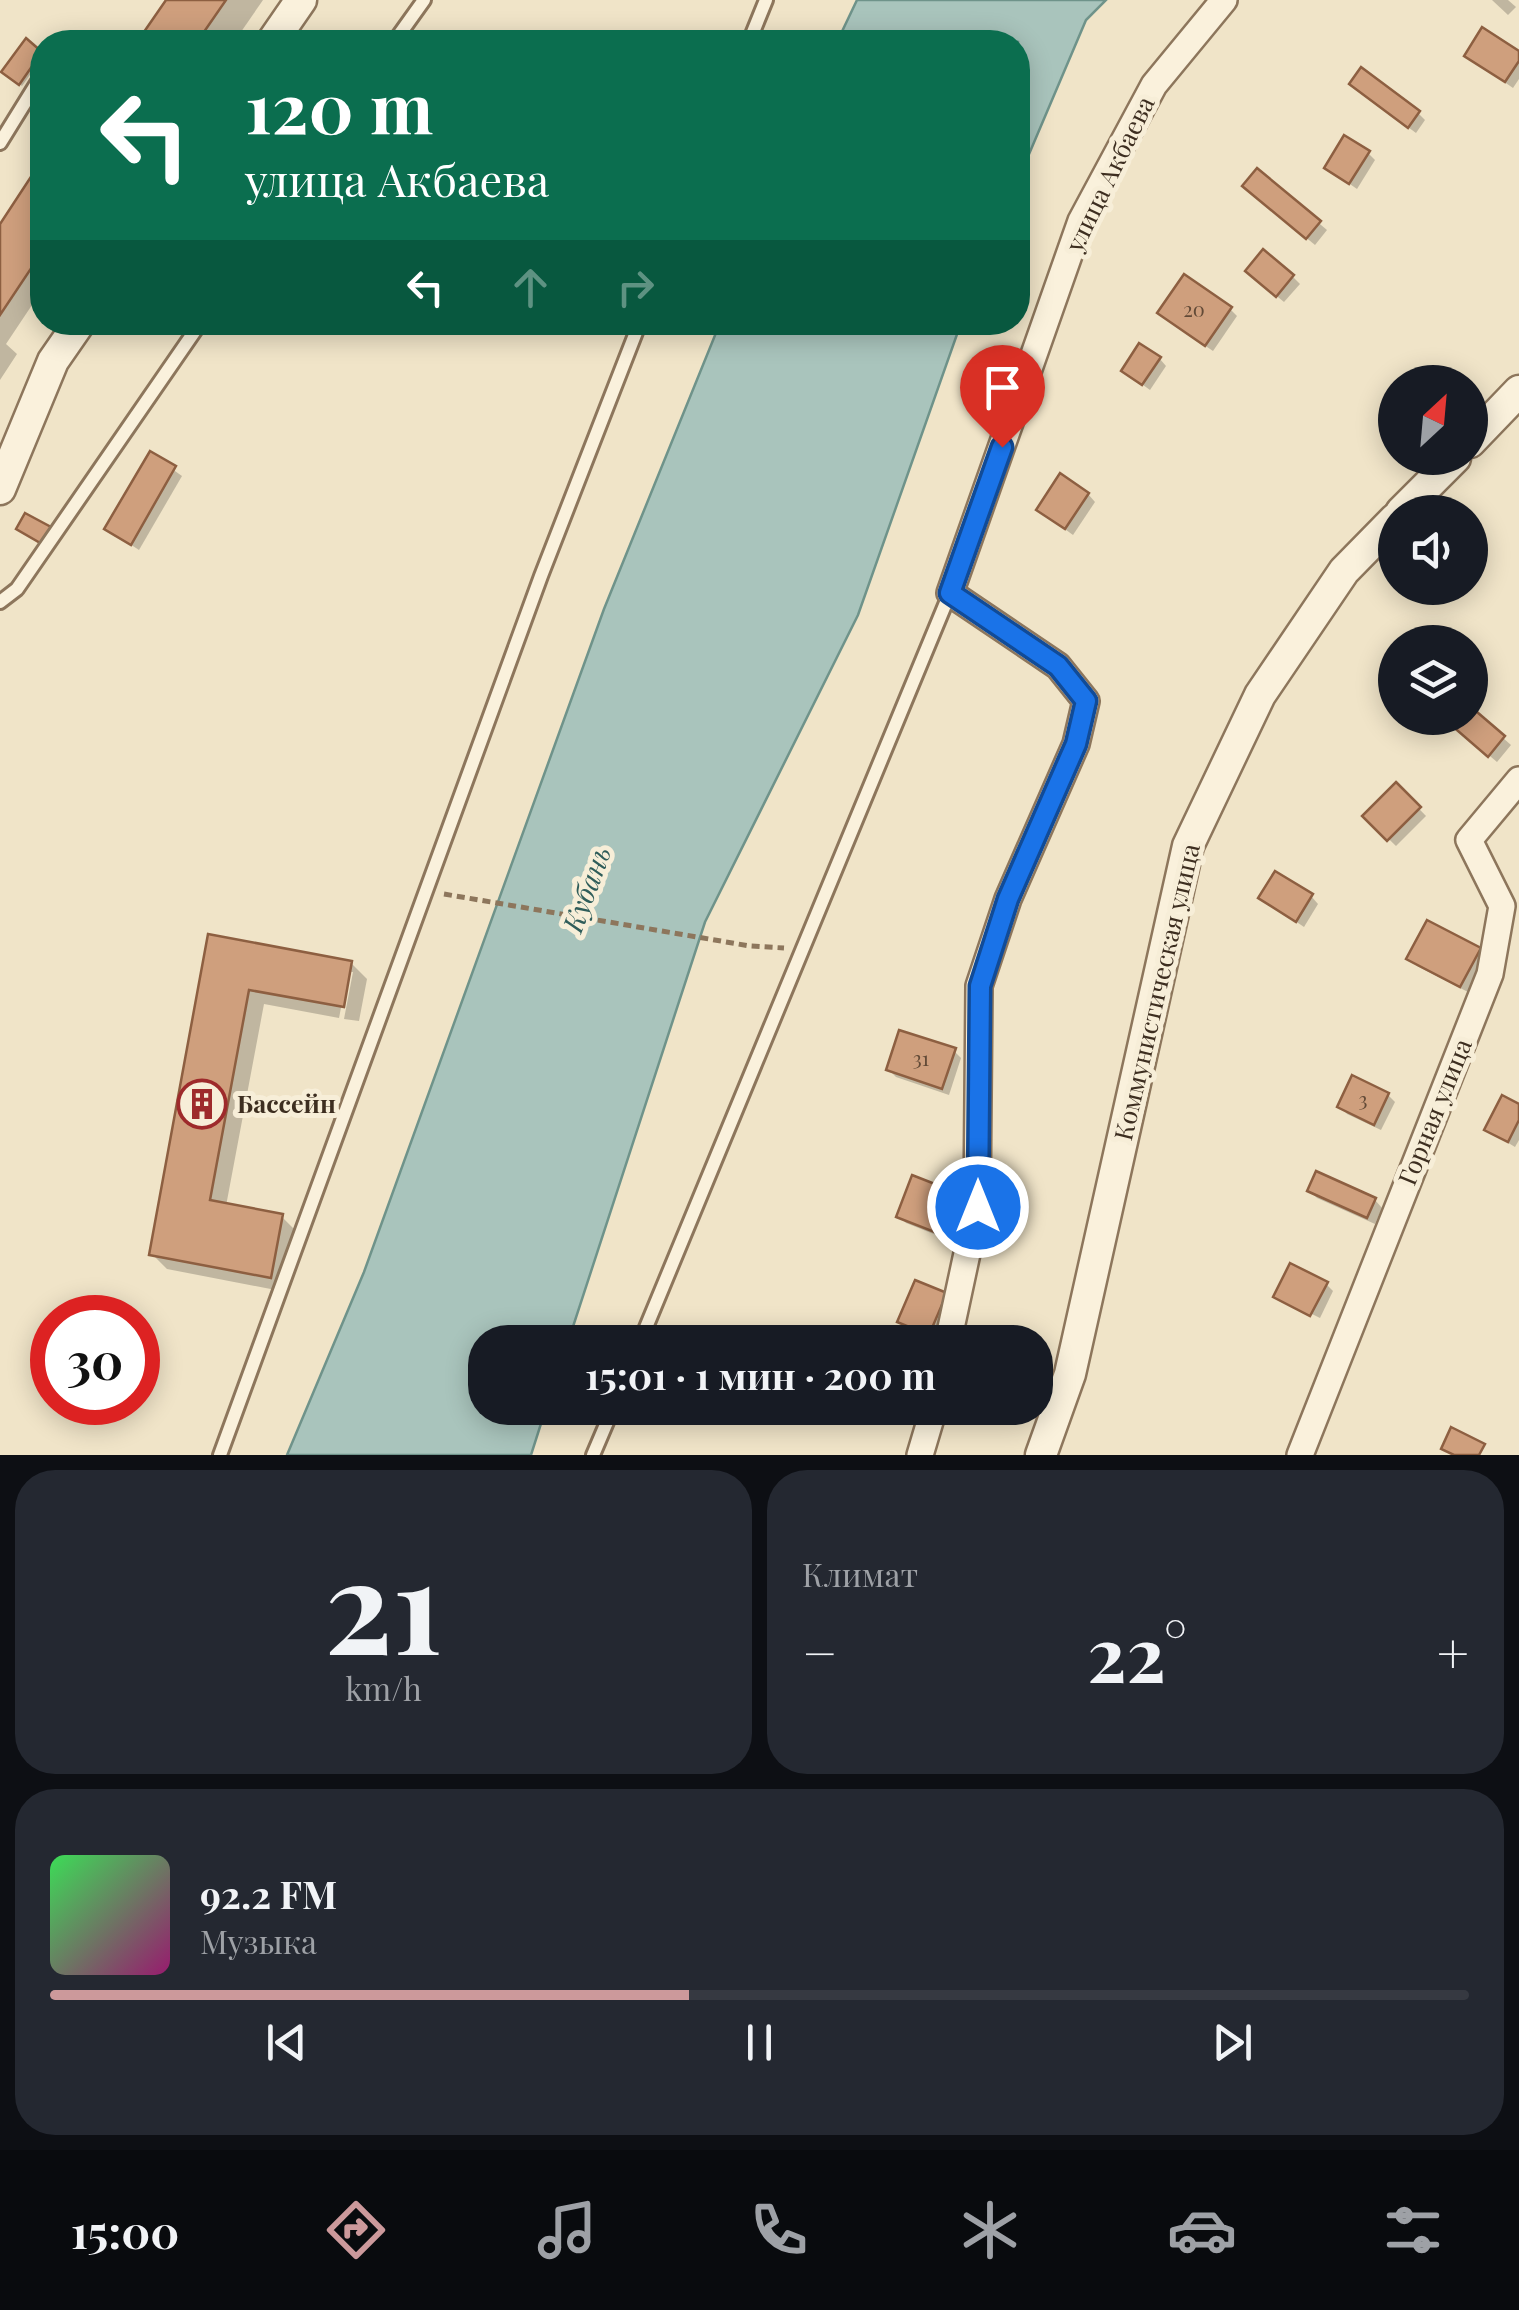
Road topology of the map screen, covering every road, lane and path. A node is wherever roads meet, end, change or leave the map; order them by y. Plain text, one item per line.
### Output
1 (301, 0) edge
2 (424, 0) edge
3 (766, 0) edge
4 (1224, 0) edge
5 (280, 30) edge
6 (403, 30) edge
7 (754, 30) edge
8 (30, 94) edge
9 (0, 143) edge
10 (72, 335) edge
11 (192, 335) edge
12 (635, 335) edge
13 (1518, 396) edge
14 (1488, 425) edge
15 (1438, 475) edge
16 (0, 489) edge
17 (1419, 495) edge
18 (1378, 537) edge
19 (950, 593) junction
20 (0, 602) edge
21 (1519, 780) edge
22 (427, 890) junction
23 (804, 949) junction
24 (647, 1325) edge
25 (952, 1325) edge
26 (606, 1425) edge
27 (929, 1425) edge
28 (220, 1455) edge
29 (594, 1455) edge
30 (920, 1455) edge
31 (1041, 1455) edge
32 (1300, 1455) edge

1 - 5 street
2 - 6 lane
3 - 7 lane
4 - 19 street, улица Акбаева
8 - 9 lane
10 - 16 street
11 - 20 lane
12 - 22 lane
13 - 14 street
15 - 17 street
18 - 31 street, Коммунистическая улица
19 - 23 lane
19 - 25 street
21 - 32 street, Горная улица
22 - 23 path
22 - 28 lane
23 - 24 lane
26 - 29 lane
27 - 30 street

